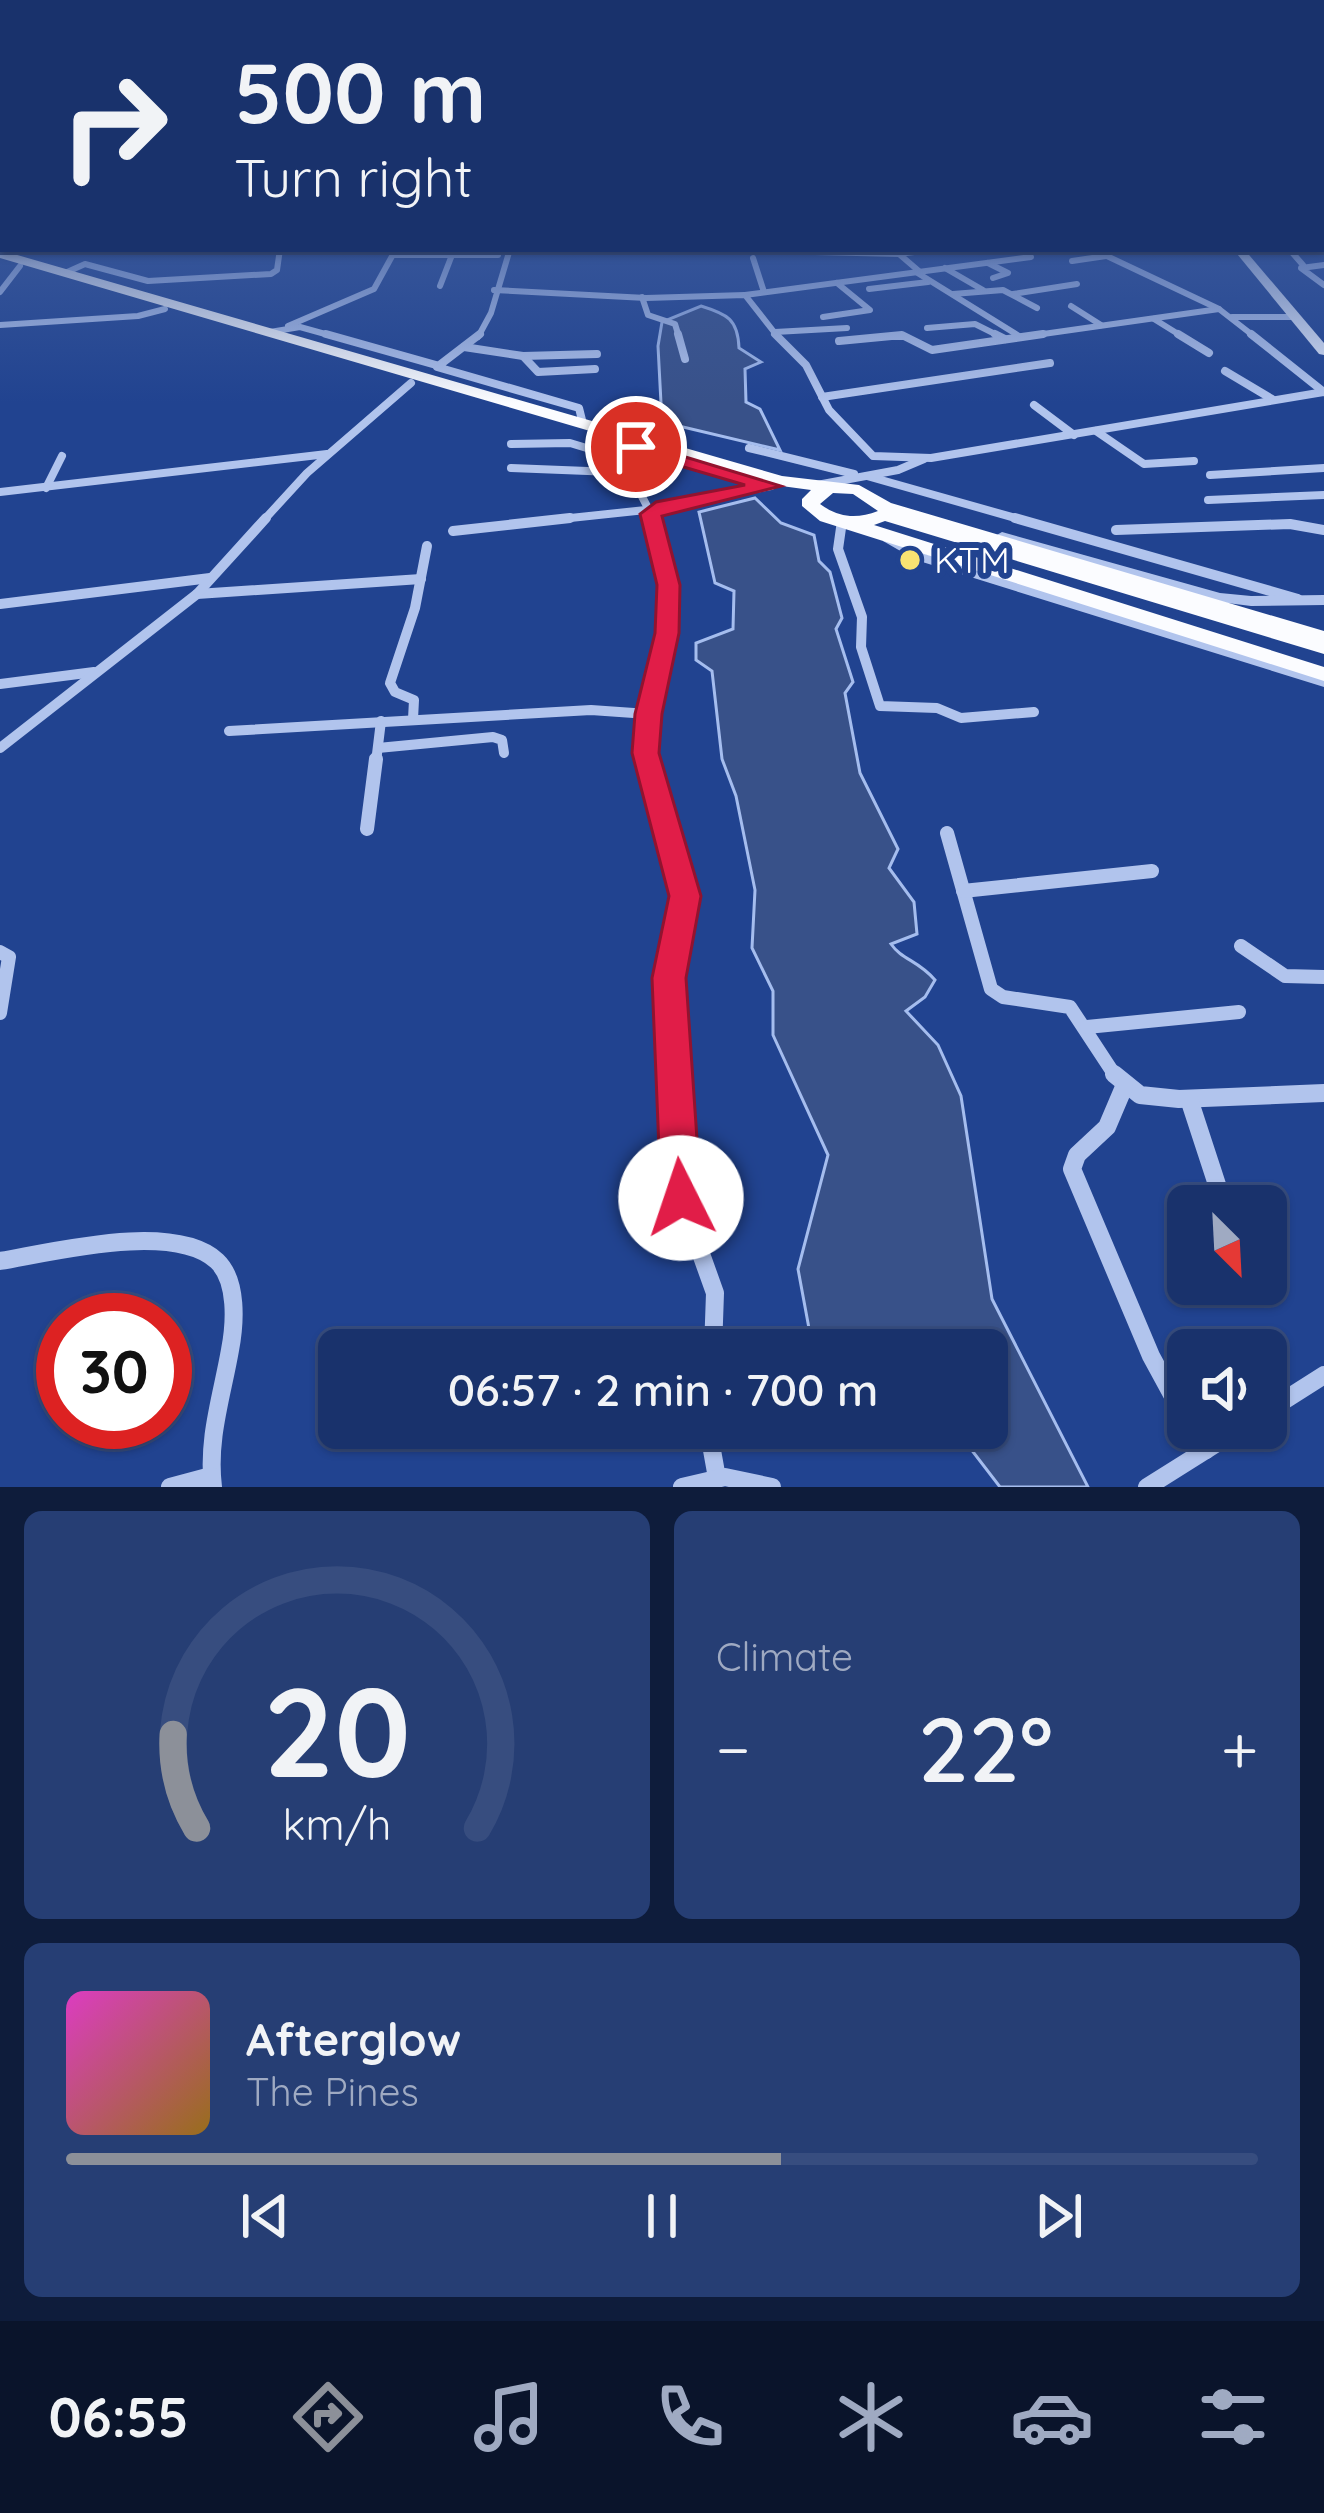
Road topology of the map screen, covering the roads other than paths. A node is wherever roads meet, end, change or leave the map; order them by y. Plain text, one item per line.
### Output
1 (16, 264) edge
2 (30, 264) edge
3 (84, 264) edge
4 (86, 264) edge
5 (278, 264) edge
6 (388, 264) edge
7 (448, 264) edge
8 (504, 264) edge
9 (755, 264) edge
10 (910, 264) edge
11 (969, 264) edge
12 (992, 264) edge
13 (1125, 264) edge
14 (1254, 264) edge
15 (1256, 264) edge
16 (964, 265) joint
17 (1303, 265) joint
18 (1324, 265) edge
19 (20, 266) junction
20 (945, 268) junction
21 (918, 272) junction
22 (64, 273) junction
23 (993, 278) dead end
24 (929, 282) junction
25 (837, 283) junction
26 (1078, 284) dead end
27 (1324, 285) edge
28 (440, 286) dead end
29 (869, 289) dead end
30 (494, 290) junction
31 (984, 290) junction
32 (0, 292) edge
33 (764, 292) junction
34 (950, 294) junction
35 (1013, 294) junction
36 (745, 295) junction
37 (642, 297) junction
38 (1071, 306) dead end
39 (1037, 308) dead end
40 (165, 309) junction
41 (1219, 309) junction
42 (823, 317) dead end
43 (1232, 317) junction
44 (1296, 317) junction
45 (1153, 319) junction
46 (0, 325) edge
47 (1102, 326) junction
48 (847, 328) dead end
49 (927, 328) dead end
50 (278, 329) junction
51 (776, 332) junction
52 (1020, 337) junction
53 (1324, 338) edge
54 (1006, 339) junction
55 (838, 341) dead end
56 (464, 347) junction
57 (1324, 351) edge
58 (1209, 353) dead end
59 (597, 354) dead end
60 (524, 356) junction
61 (685, 359) dead end
62 (1050, 363) dead end
63 (436, 365) junction
64 (595, 369) dead end
65 (1225, 371) dead end
66 (411, 382) junction
67 (1324, 392) edge
68 (822, 398) junction
69 (1273, 400) junction
70 (1034, 405) dead end
71 (583, 424) junction
72 (1096, 431) junction
73 (1073, 435) junction
74 (511, 444) dead end
75 (749, 448) dead end
76 (328, 454) junction
77 (62, 456) dead end
78 (925, 459) junction
79 (1194, 461) dead end
80 (1324, 467) edge
81 (511, 468) dead end
82 (1210, 475) dead end
83 (625, 476) junction
84 (864, 476) junction
85 (771, 486) junction
86 (46, 488) junction
87 (0, 492) edge
88 (1324, 495) edge
89 (811, 496) junction
90 (1208, 500) dead end
91 (653, 509) junction
92 (875, 520) junction
93 (1115, 530) dead end
94 (1324, 530) edge
95 (453, 531) dead end
96 (931, 536) junction
97 (427, 546) dead end
98 (211, 578) junction
99 (421, 579) junction
100 (197, 594) junction
101 (1305, 600) junction
102 (1324, 600) edge
103 (0, 604) edge
104 (1324, 638) edge
105 (1324, 647) edge
106 (1324, 661) edge
107 (95, 672) junction
108 (1324, 678) edge
109 (0, 684) edge
110 (1034, 712) dead end
111 (648, 714) junction
112 (413, 719) junction
113 (381, 721) junction
114 (229, 731) dead end
115 (0, 748) edge
116 (378, 748) junction
117 (504, 753) dead end
118 (367, 829) dead end
119 (947, 833) dead end
120 (1152, 872) dead end
121 (963, 891) junction
122 (1241, 946) dead end
123 (0, 952) edge
124 (1324, 977) edge
125 (1239, 1012) dead end
126 (0, 1013) edge
127 (1088, 1028) junction
128 (1124, 1087) junction
129 (1324, 1093) edge
130 (1189, 1099) junction
131 (1217, 1185) edge
132 (0, 1261) edge
133 (713, 1329) edge
134 (1324, 1375) edge
135 (1167, 1390) edge
136 (1287, 1399) edge
137 (712, 1449) edge
138 (1206, 1450) edge
139 (717, 1478) junction
140 (212, 1482) edge
141 (761, 1485) edge
142 (170, 1487) edge
143 (682, 1487) edge
144 (1148, 1487) edge

1 - 19 highway
2 - 22 highway
3 - 22 street
4 - 5 street
6 - 50 street
7 - 28 street
8 - 30 street
9 - 33 street
10 - 21 street
11 - 16 street
12 - 23 street
13 - 41 street
14 - 44 main road
15 - 53 main road
16 - 20 street
17 - 18 street
17 - 27 street
19 - 32 street
19 - 40 highway
20 - 21 street
20 - 31 street
21 - 24 street
21 - 25 street
22 - 50 highway
24 - 29 street
24 - 34 street
25 - 33 street
25 - 42 street
26 - 35 street
30 - 37 street
30 - 56 street
31 - 34 street
31 - 35 street
33 - 36 street
34 - 52 street
35 - 39 street
36 - 37 street
36 - 51 street
37 - 61 street
38 - 47 street
40 - 46 street
40 - 66 highway
41 - 43 street
41 - 45 street
43 - 44 street
43 - 67 street
44 - 57 main road
45 - 47 street
45 - 58 street
47 - 52 street
48 - 51 street
49 - 54 street
50 - 63 street
50 - 71 highway
51 - 68 street
52 - 54 street
54 - 55 street
56 - 60 street
56 - 63 street
59 - 60 street
60 - 64 street
62 - 68 street
63 - 71 street
65 - 69 street
66 - 76 street
66 - 85 highway
67 - 69 street
68 - 78 street
69 - 72 street
70 - 73 street
71 - 89 highway
72 - 73 street
72 - 79 street
73 - 78 street
74 - 83 street
75 - 84 street
76 - 86 street
76 - 98 street
77 - 86 street
78 - 84 street
80 - 82 street
81 - 83 street
83 - 91 street
84 - 89 street
84 - 101 street
85 - 89 highway
85 - 91 street
86 - 87 street
88 - 90 street
89 - 92 highway
89 - 92 highway
91 - 95 street
91 - 111 street
92 - 96 highway
92 - 101 street
92 - 104 highway
92 - 108 highway
92 - 110 street
93 - 94 street
96 - 105 highway
96 - 106 highway
97 - 99 street
98 - 100 street
98 - 103 street
99 - 100 street
99 - 112 street
100 - 107 street
101 - 102 street
107 - 109 street
107 - 115 street
111 - 112 street
111 - 133 street
112 - 113 street
113 - 114 street
113 - 116 street
116 - 117 street
116 - 118 street
119 - 121 street
120 - 121 street
121 - 127 street
122 - 124 street
123 - 126 street
125 - 127 street
127 - 128 street
128 - 130 street
128 - 135 street
129 - 130 street
130 - 131 street
132 - 140 street
134 - 136 street
137 - 139 street
138 - 144 street
139 - 141 street
139 - 143 street
140 - 142 street

